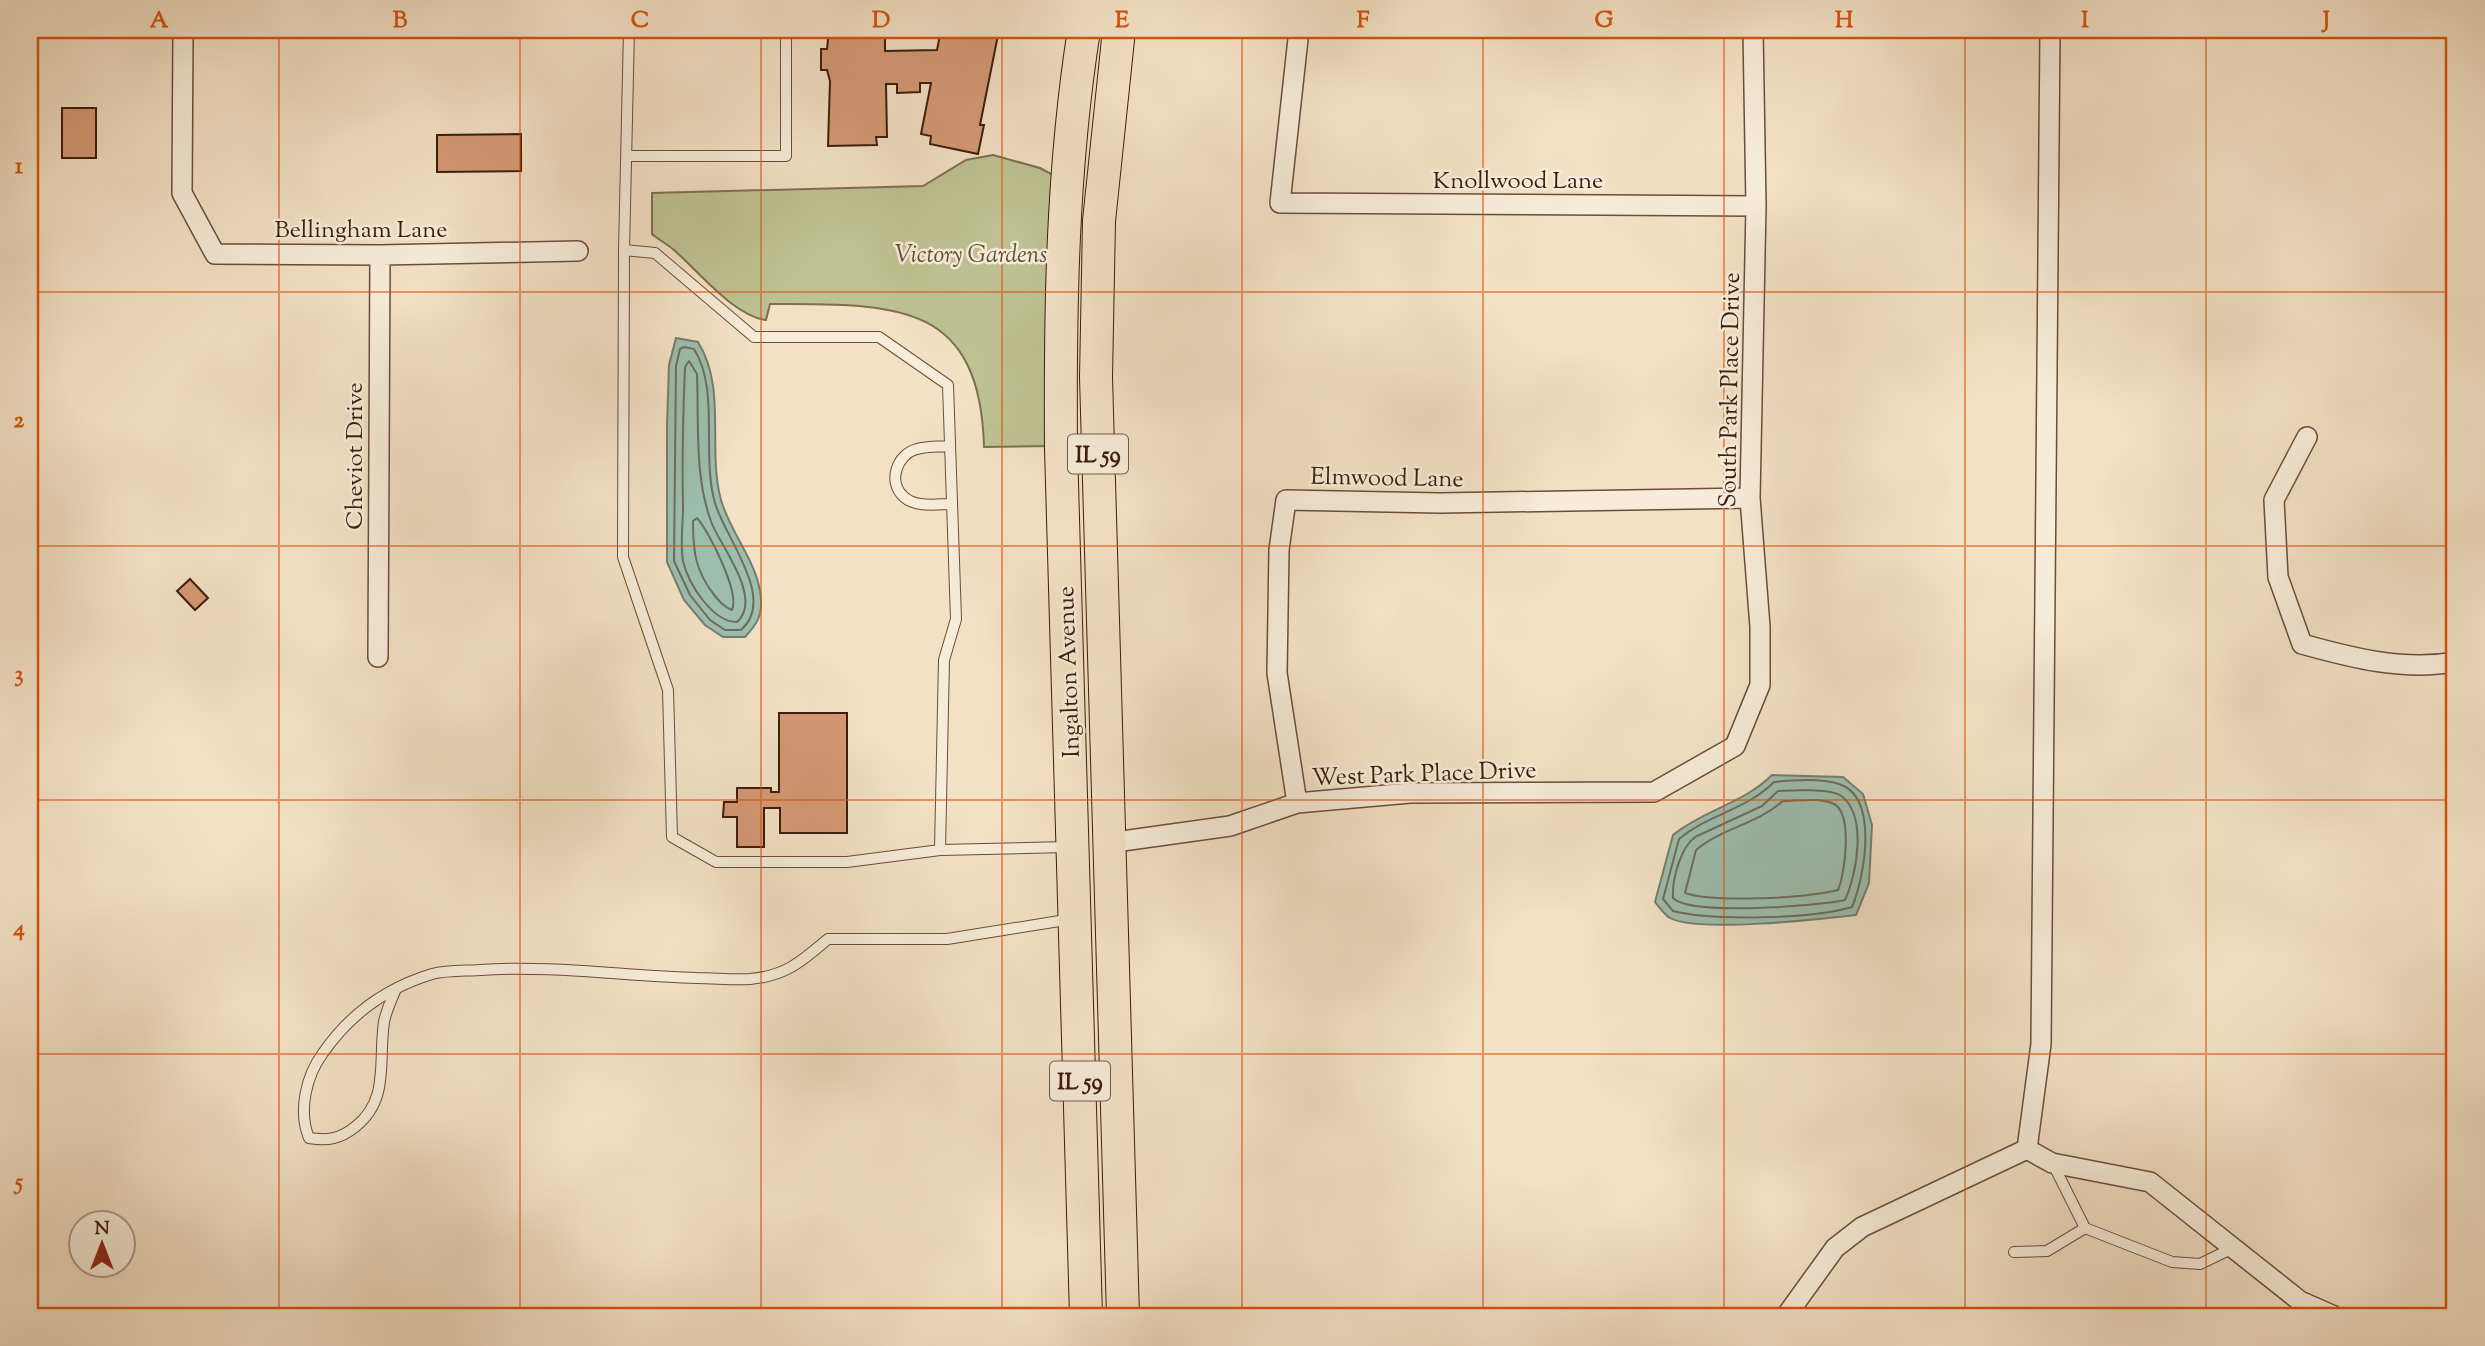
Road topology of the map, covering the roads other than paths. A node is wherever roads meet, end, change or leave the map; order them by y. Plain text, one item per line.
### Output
1 (183, 30) edge
2 (629, 30) edge
3 (786, 30) edge
4 (1084, 30) edge
5 (1119, 30) edge
6 (1299, 30) edge
7 (1753, 30) edge
8 (2050, 30) edge
9 (626, 156) junction
10 (1756, 206) junction
11 (624, 250) junction
12 (578, 251) dead end
13 (380, 256) junction
14 (2307, 437) dead end
15 (950, 446) junction
16 (1750, 498) junction
17 (952, 504) junction
18 (378, 657) dead end
19 (2455, 662) edge
20 (1735, 746) joint
21 (1297, 803) junction
22 (1108, 843) junction
23 (1073, 846) junction
24 (940, 850) junction
25 (1076, 918) junction
26 (395, 990) junction
27 (2027, 1149) junction
28 (2052, 1163) junction
29 (2085, 1228) junction
30 (2233, 1248) junction
31 (2014, 1252) dead end
32 (1086, 1316) edge
33 (1122, 1316) edge
34 (1786, 1316) edge
35 (2334, 1316) edge

1 - 13 street, Bellingham Lane
2 - 9 lane
3 - 9 lane
4 - 23 main road, Ingalton Avenue / IL 59
5 - 22 main road, Ingalton Avenue / IL 59
6 - 10 street, Knollwood Lane
7 - 10 street, South Park Place Drive
8 - 27 street
9 - 11 lane
10 - 16 street, South Park Place Drive
11 - 15 lane
11 - 24 lane
12 - 13 street, Bellingham Lane
13 - 18 street, Cheviot Drive
14 - 19 street
15 - 17 lane
15 - 17 lane
16 - 20 street, South Park Place Drive
16 - 21 street, Elmwood Lane
17 - 24 lane
20 - 21 street, West Park Place Drive
21 - 22 street, West Park Place Drive
22 - 23 main road
22 - 33 main road, Ingalton Avenue / IL 59
23 - 24 lane
23 - 25 main road, Ingalton Avenue / IL 59
25 - 26 lane
25 - 32 main road, Ingalton Avenue / IL 59
26 - 26 lane
27 - 28 street
27 - 34 street
28 - 29 lane
28 - 30 street
29 - 30 lane
29 - 31 lane
30 - 35 street

